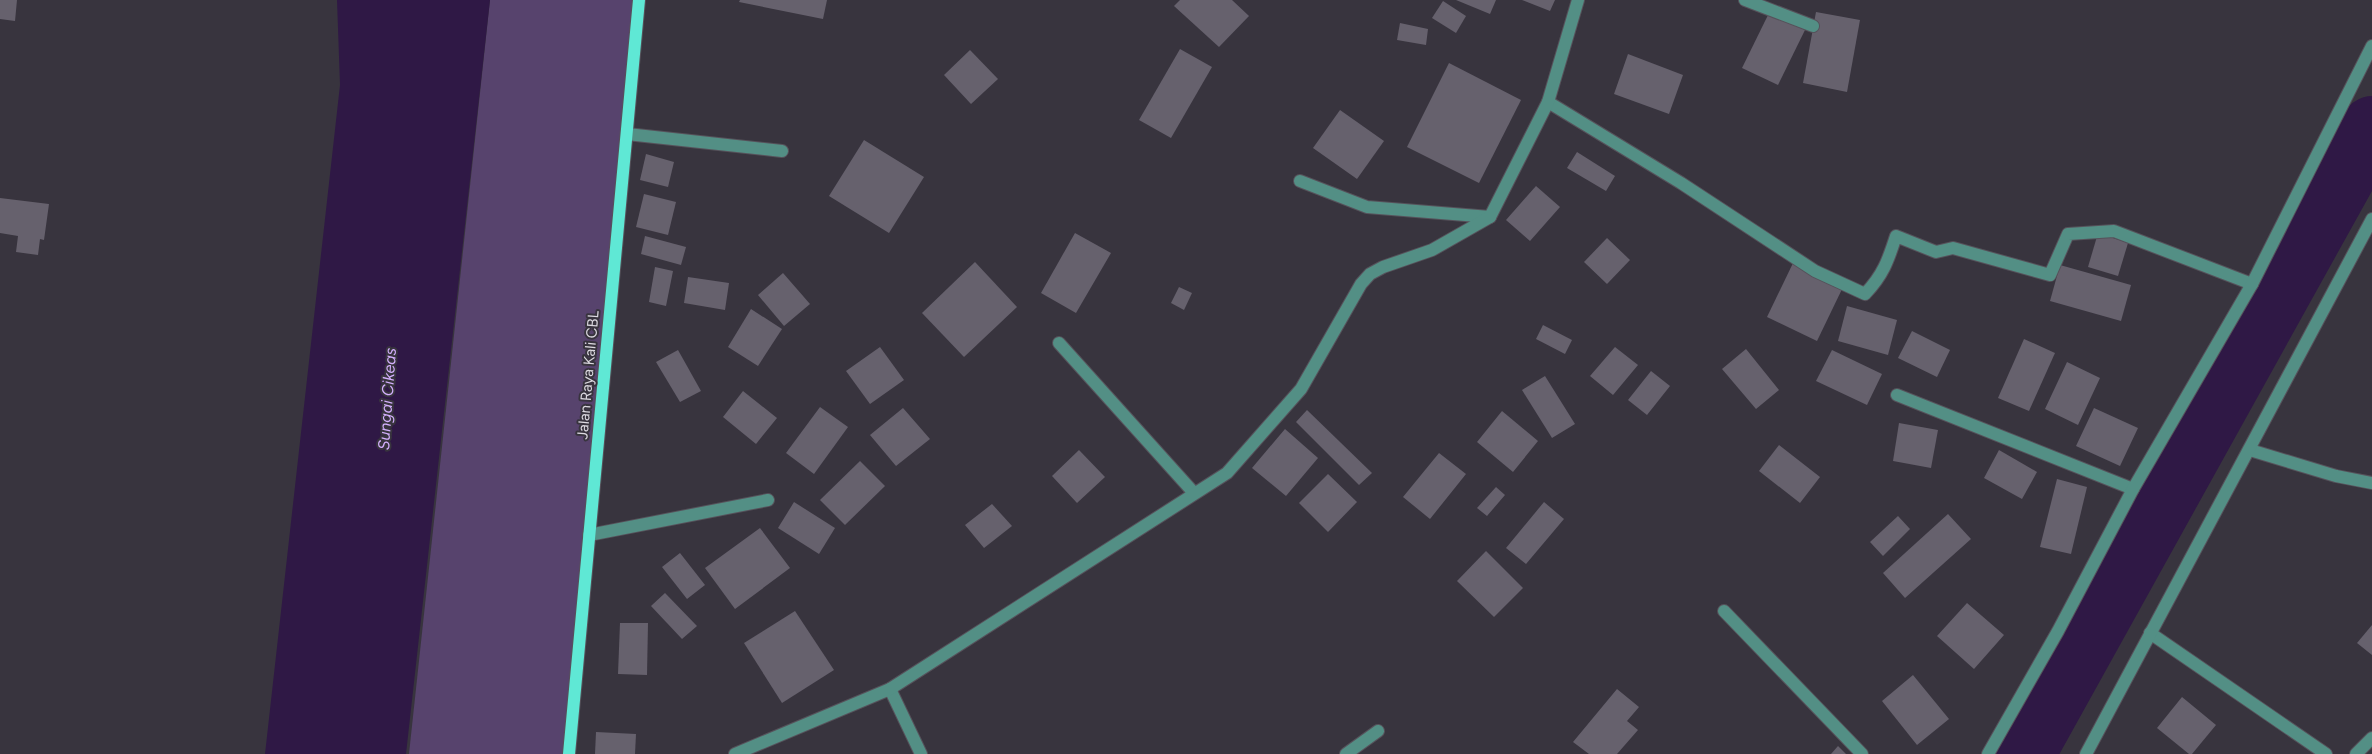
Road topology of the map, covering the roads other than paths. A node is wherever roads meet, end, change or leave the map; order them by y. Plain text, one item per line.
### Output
1 (639, 0) edge
2 (1578, 0) edge
3 (1745, 0) edge
4 (1813, 26) dead end
5 (2372, 46) edge
6 (1548, 102) junction
7 (627, 134) junction
8 (782, 151) dead end
9 (1300, 181) dead end
10 (1490, 217) junction
11 (2372, 219) edge
12 (2252, 284) junction
13 (1059, 344) dead end
14 (1897, 395) dead end
15 (2250, 450) junction
16 (2372, 483) edge
17 (2133, 489) junction
18 (1194, 493) junction
19 (768, 500) dead end
20 (589, 534) junction
21 (1724, 610) dead end
22 (2150, 634) junction
23 (890, 689) junction
24 (1378, 732) dead end
25 (2372, 738) edge
26 (568, 754) edge
27 (735, 754) edge
28 (921, 754) edge
29 (1346, 754) edge
30 (1862, 754) edge
31 (1989, 754) edge
32 (2086, 754) edge
33 (2326, 754) edge
34 (2356, 754) edge

1 - 7 main road, Jalan Raya Kali CBL
2 - 6 street
3 - 4 street
5 - 12 street
6 - 10 street
6 - 12 street
7 - 8 street
7 - 20 main road, Jalan Raya Kali CBL
9 - 10 street
10 - 18 street
11 - 15 street
12 - 17 street
13 - 18 street
14 - 17 street
15 - 16 street
15 - 22 street
17 - 31 street
18 - 23 street
19 - 20 street
20 - 26 main road, Jalan Raya Kali CBL
21 - 30 street
22 - 32 street
22 - 33 street
23 - 27 street
23 - 28 street
24 - 29 street
25 - 34 street

